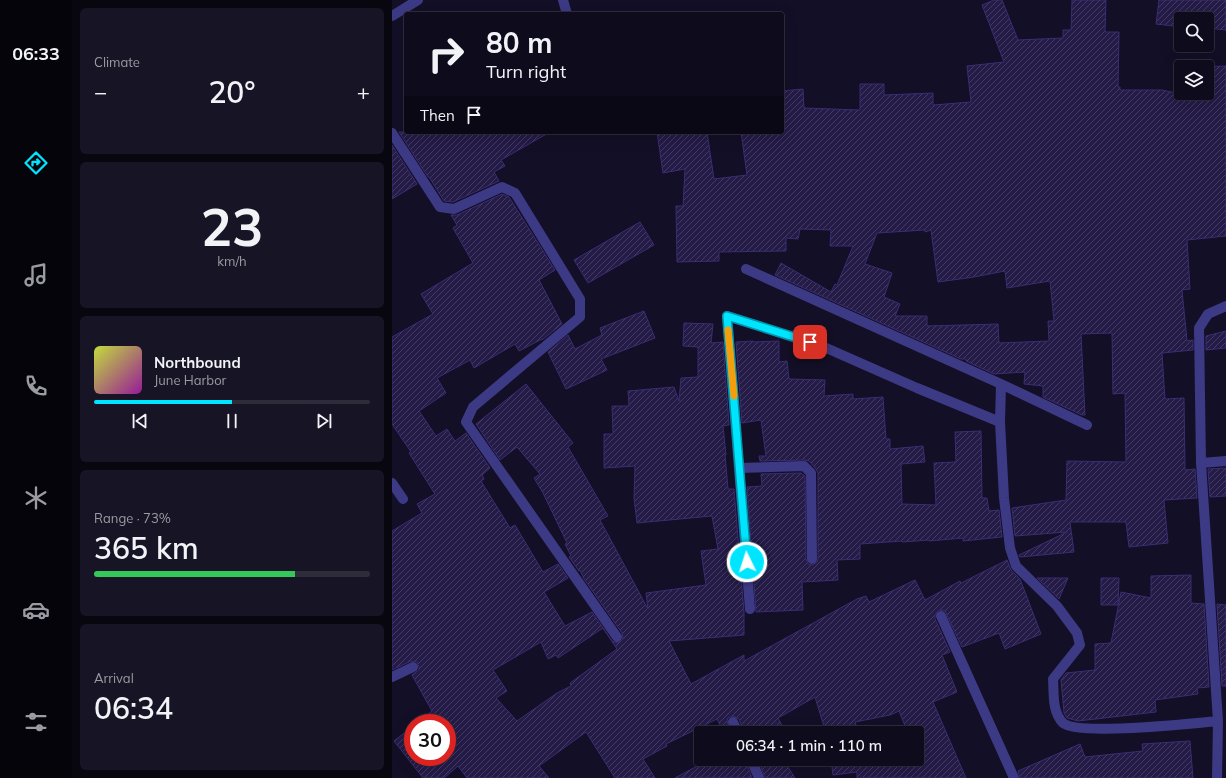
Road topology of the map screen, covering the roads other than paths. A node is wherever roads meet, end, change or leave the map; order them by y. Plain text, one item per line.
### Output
1 (418, 0) edge
2 (563, 0) edge
3 (566, 12) edge
4 (392, 16) edge
5 (392, 133) edge
6 (746, 269) dead end
7 (1226, 306) edge
8 (1002, 384) junction
9 (1000, 422) junction
10 (1087, 425) dead end
11 (1226, 461) edge
12 (1201, 464) junction
13 (740, 468) junction
14 (392, 483) edge
15 (403, 499) dead end
16 (812, 559) dead end
17 (750, 609) dead end
18 (941, 616) dead end
19 (617, 637) dead end
20 (413, 666) dead end
21 (392, 677) edge
22 (1218, 721) junction
23 (733, 722) dead end
24 (735, 726) edge
25 (754, 766) edge
26 (760, 778) edge
27 (1014, 778) edge
28 (1217, 778) edge

1 - 4 street
2 - 3 street
5 - 19 street
6 - 8 street
7 - 12 street
8 - 9 street
8 - 10 street
9 - 13 street
9 - 22 street
11 - 12 street
12 - 22 street
13 - 16 street
13 - 17 street
14 - 15 street
18 - 27 street
20 - 21 street
22 - 28 street
23 - 24 street
25 - 26 street

